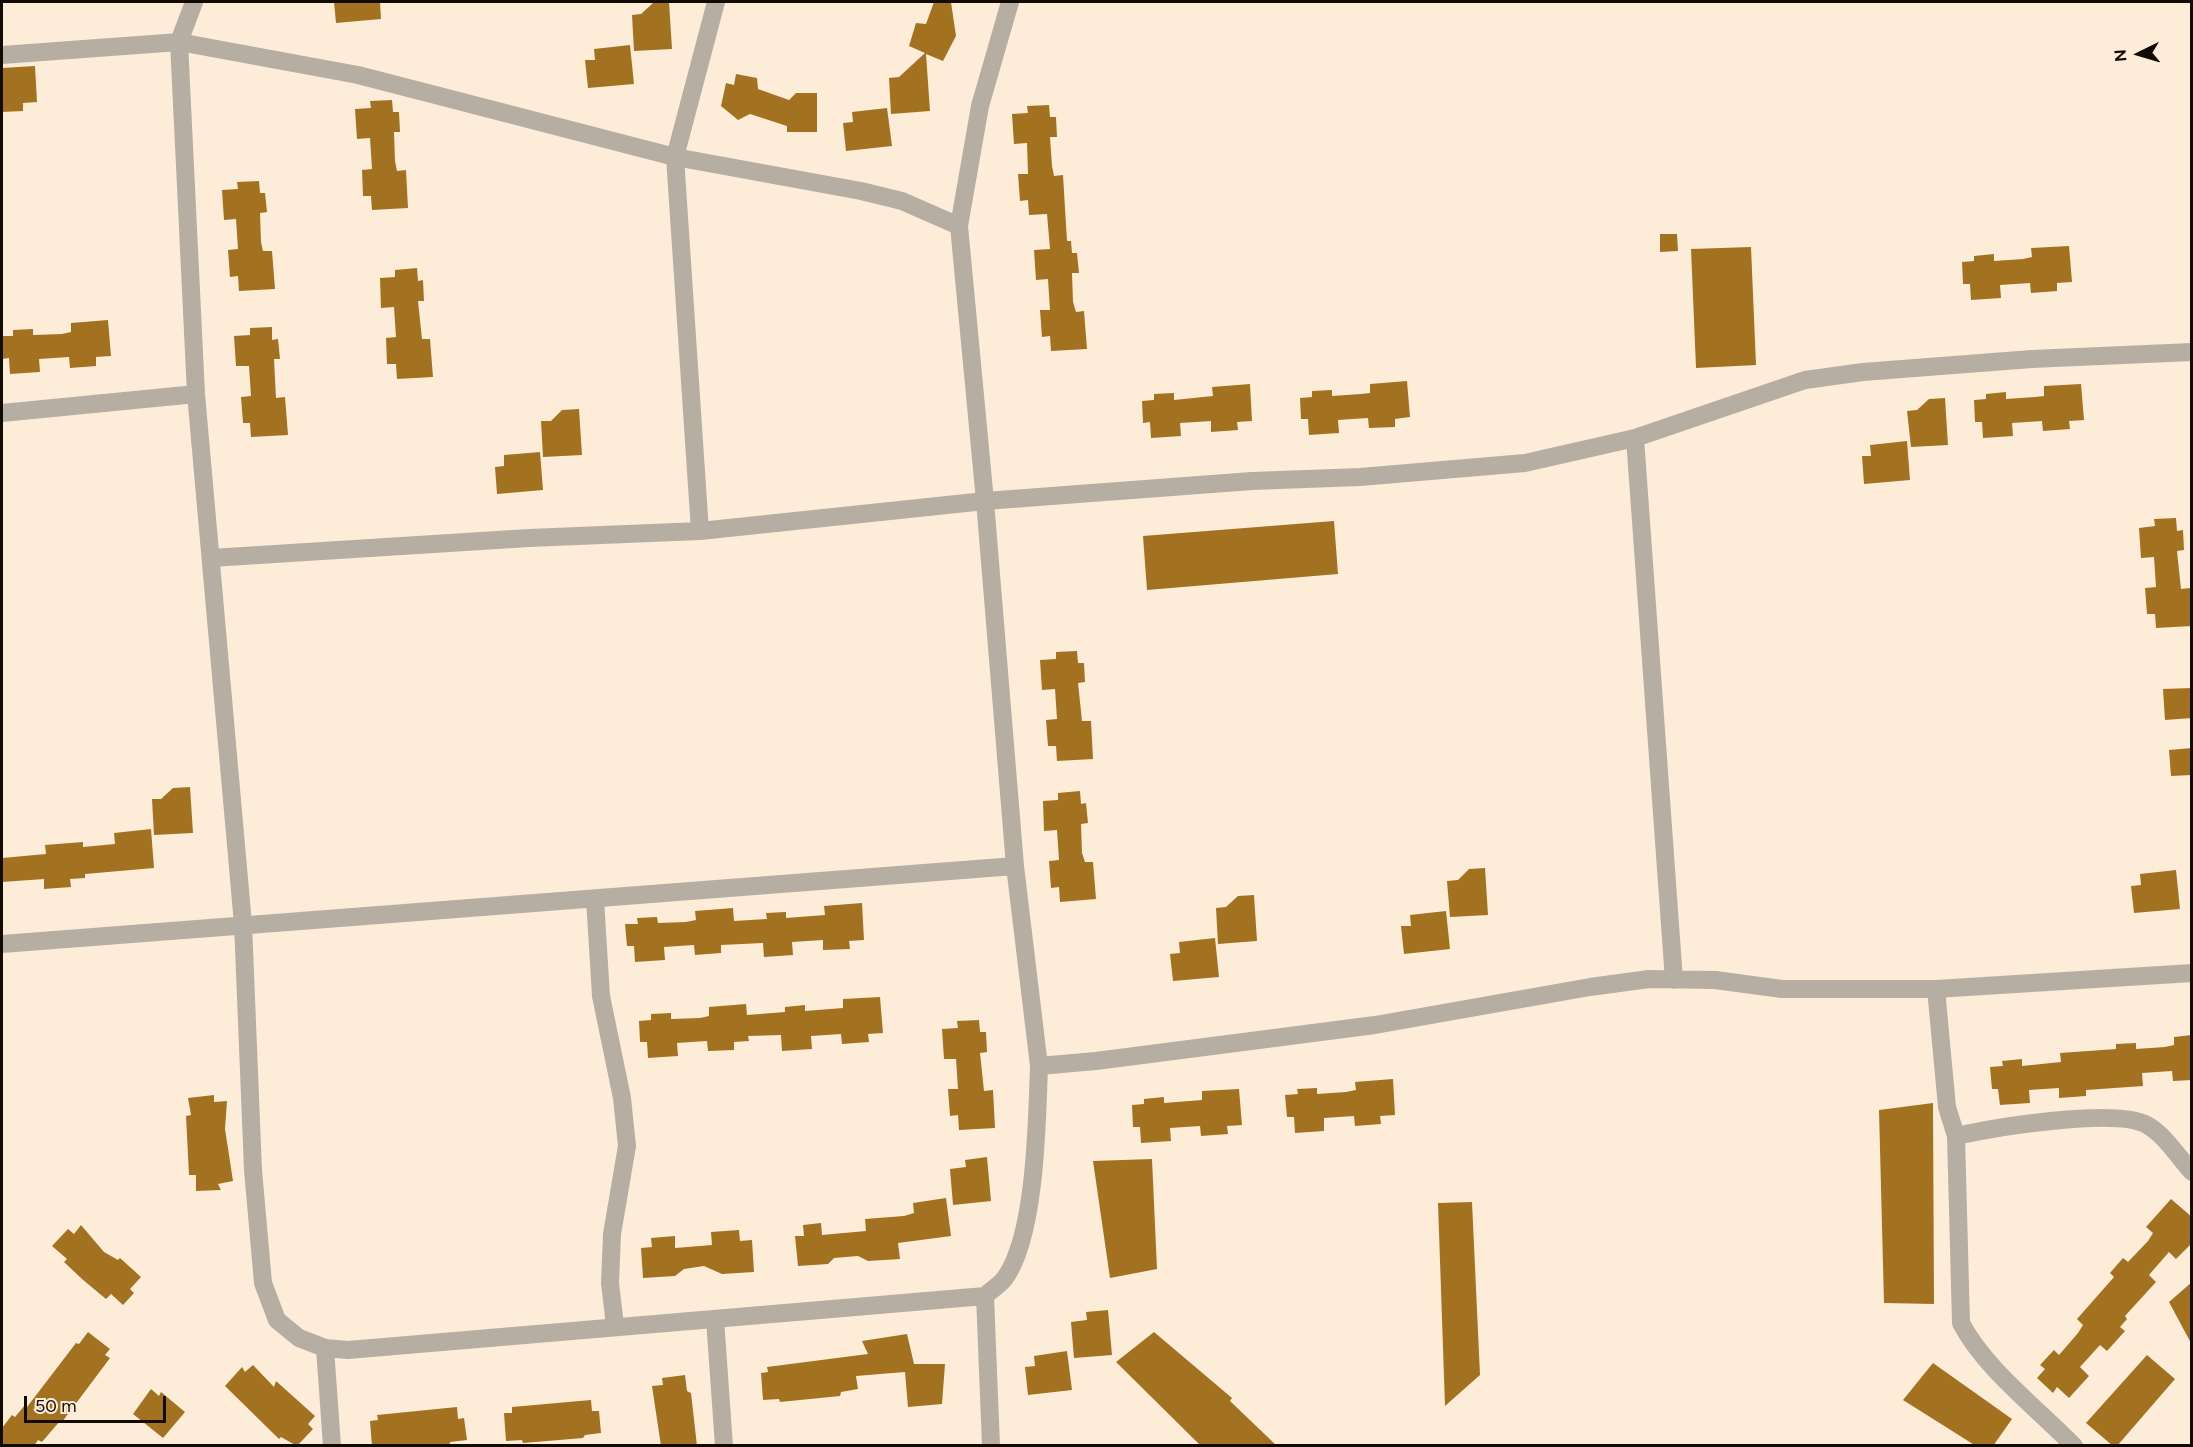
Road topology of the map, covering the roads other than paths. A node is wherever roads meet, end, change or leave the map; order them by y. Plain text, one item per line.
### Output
1 (194, 2) edge
2 (716, 2) edge
3 (1010, 2) edge
4 (179, 42) junction
5 (2, 54) edge
6 (675, 157) junction
7 (959, 226) junction
8 (2192, 352) edge
9 (196, 394) junction
10 (2, 413) edge
11 (1635, 438) junction
12 (985, 501) junction
13 (700, 531) junction
14 (211, 558) junction
15 (1015, 866) junction
16 (595, 899) junction
17 (243, 924) junction
18 (2, 944) edge
19 (2192, 974) edge
20 (1674, 980) junction
21 (1936, 989) junction
22 (1039, 1066) junction
23 (1956, 1136) junction
24 (2192, 1172) edge
25 (984, 1296) junction
26 (716, 1319) junction
27 (615, 1326) junction
28 (325, 1348) junction
29 (332, 1446) edge
30 (724, 1446) edge
31 (991, 1446) edge
32 (2074, 1446) edge

1 - 4 street
2 - 6 street
3 - 7 street
4 - 5 street
4 - 6 street
4 - 9 street
6 - 7 street
6 - 13 street
7 - 12 street
8 - 11 street
9 - 10 street
9 - 14 street
11 - 12 street
11 - 20 street
12 - 13 street
12 - 15 street
13 - 14 street
14 - 17 street
15 - 16 street
15 - 22 street
16 - 17 street
16 - 27 street
17 - 18 street
17 - 28 street
19 - 21 street
20 - 21 street
20 - 22 street
21 - 23 street
22 - 25 street
23 - 24 street
23 - 32 street
25 - 26 street
25 - 31 street
26 - 27 street
26 - 30 street
27 - 28 street
28 - 29 street

